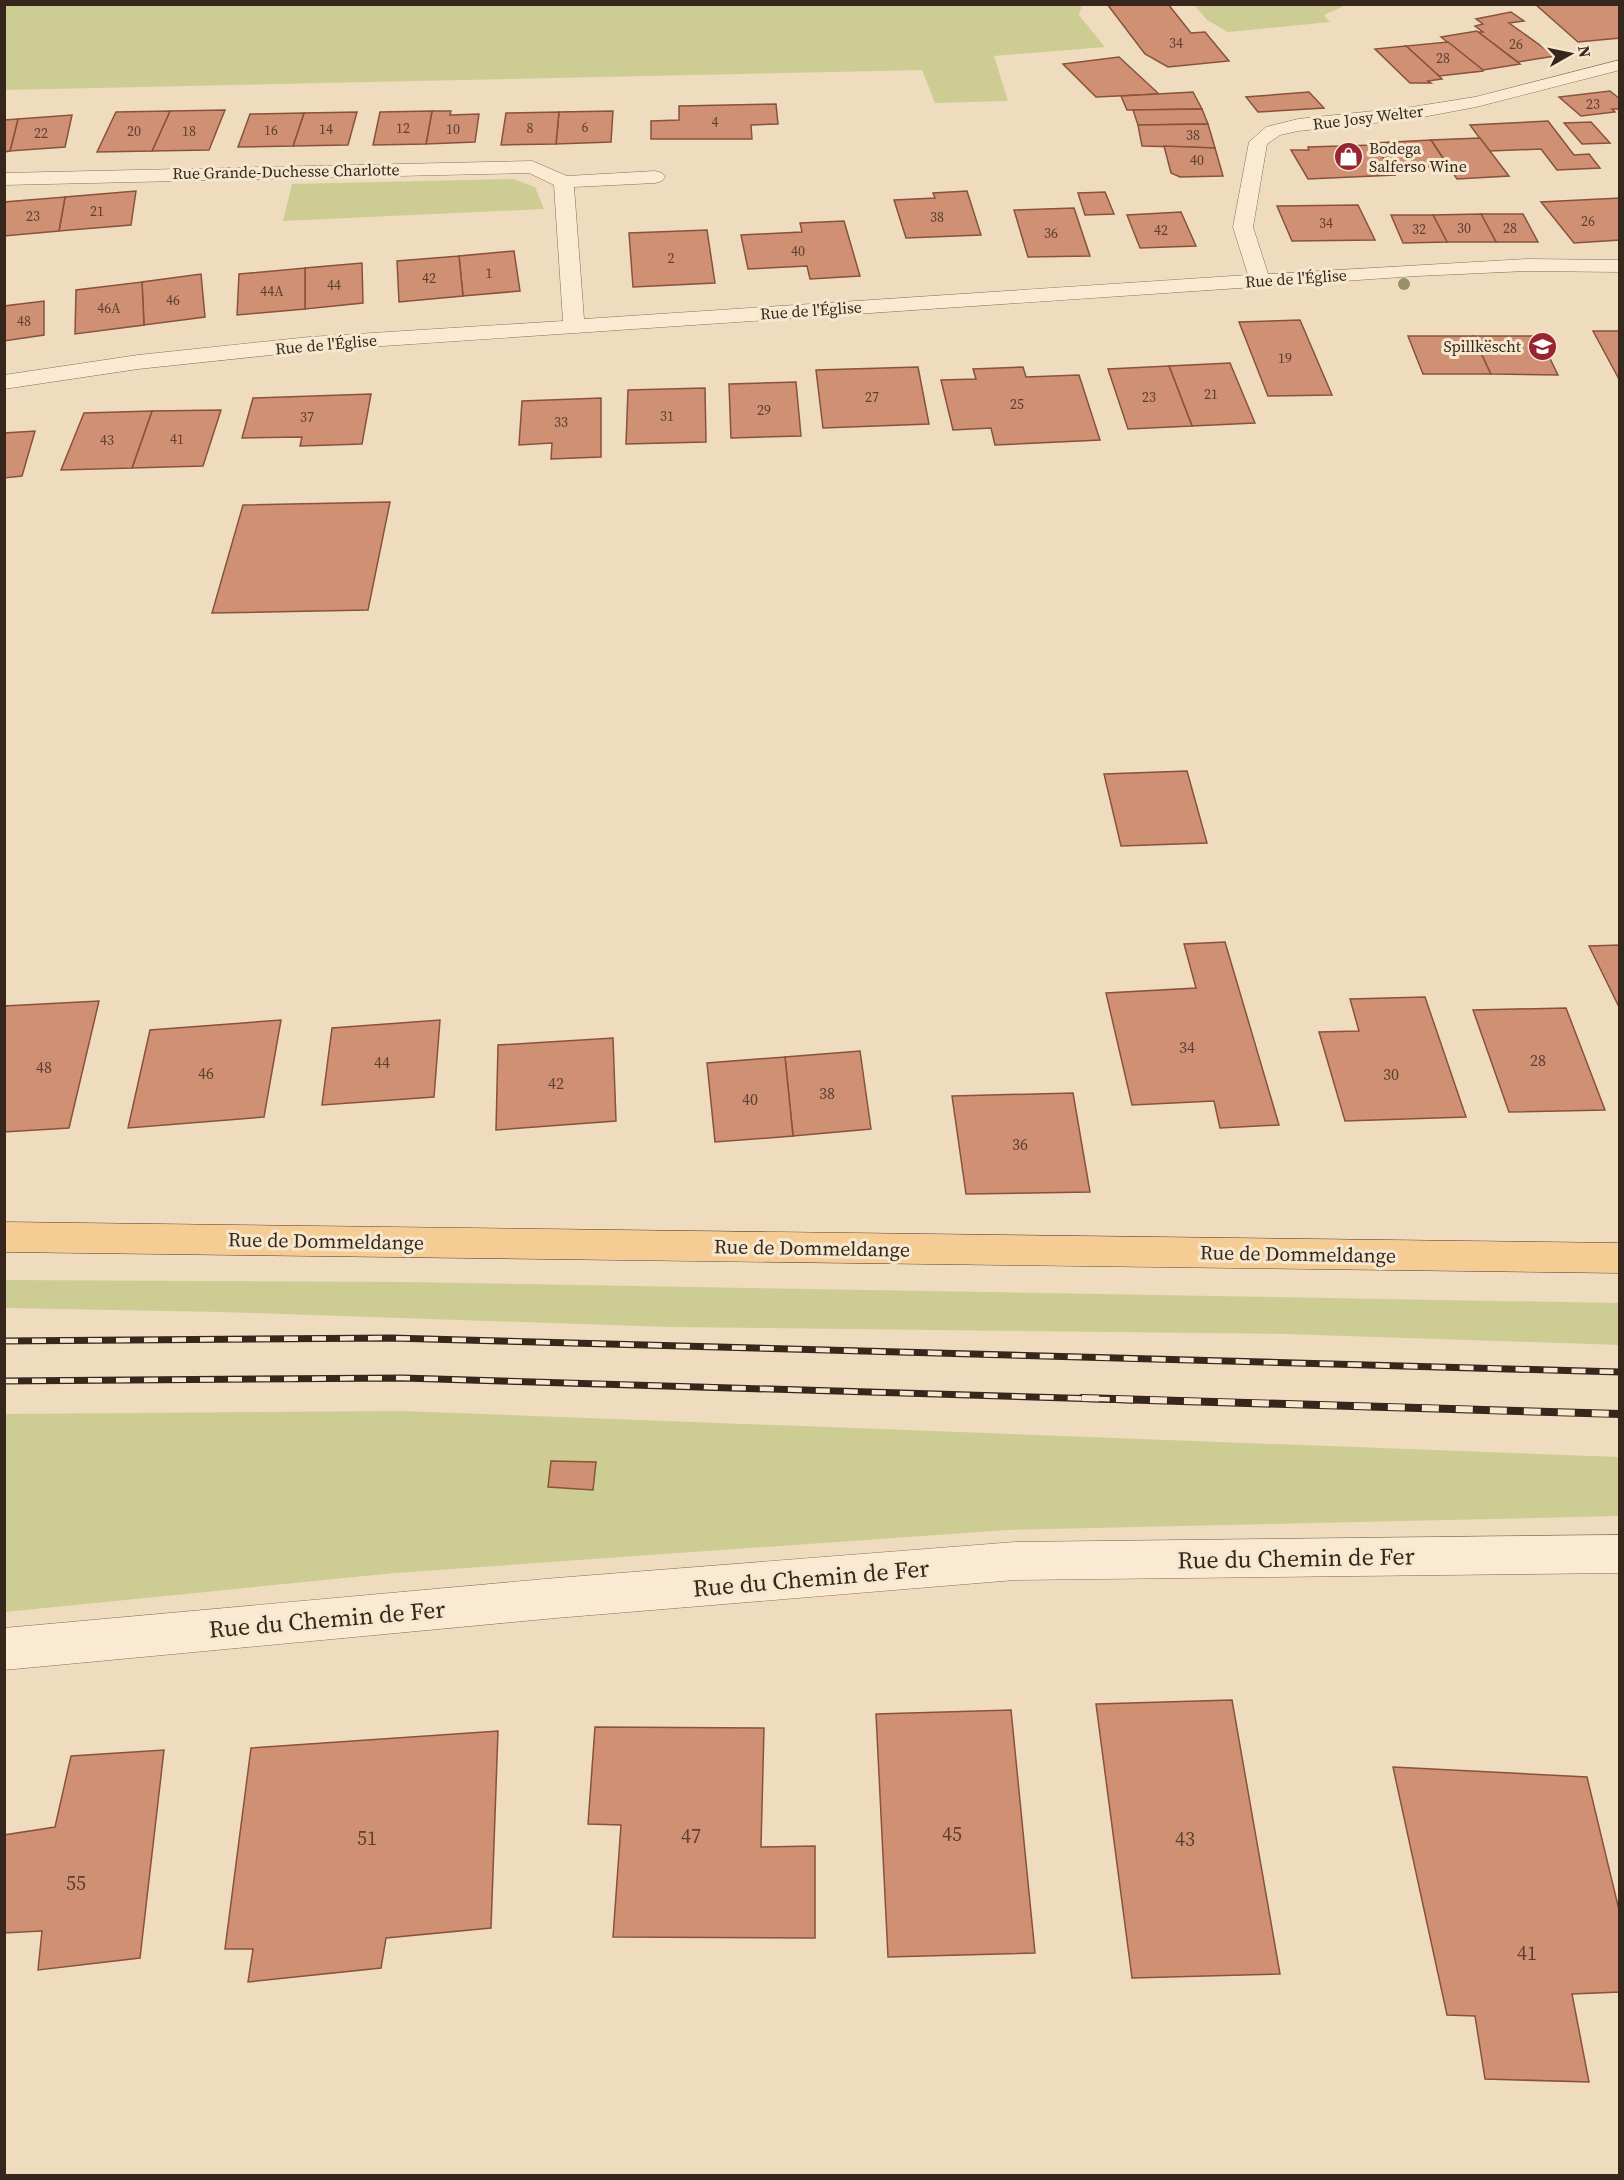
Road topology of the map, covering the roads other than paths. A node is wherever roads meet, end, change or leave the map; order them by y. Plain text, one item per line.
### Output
1 (1620, 65) edge
2 (655, 177) dead end
3 (4, 178) edge
4 (564, 182) junction
5 (1620, 266) edge
6 (1260, 280) junction
7 (574, 326) junction
8 (4, 382) edge
9 (4, 1237) edge
10 (1620, 1258) edge
11 (1620, 1554) edge
12 (4, 1649) edge

1 - 6 street, Rue Josy Welter
2 - 4 street, Rue Grande-Duchesse Charlotte
3 - 4 street, Rue Grande-Duchesse Charlotte
4 - 7 street
5 - 6 street, Rue de l'Église
6 - 7 street, Rue de l'Église
7 - 8 street, Rue de l'Église
9 - 10 main road, Rue de Dommeldange
11 - 12 street, Rue du Chemin de Fer

